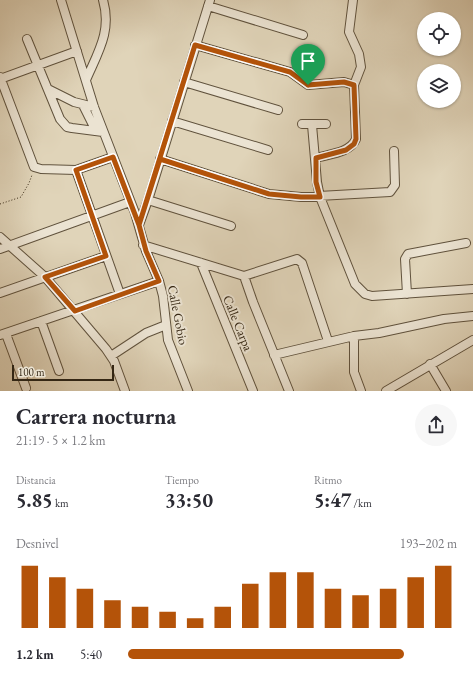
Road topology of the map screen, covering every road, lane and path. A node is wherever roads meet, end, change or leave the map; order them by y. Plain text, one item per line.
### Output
1 (61, 0) edge
2 (103, 0) edge
3 (353, 0) edge
4 (209, 3) edge
5 (303, 35) dead end
6 (27, 39) dead end
7 (195, 45) junction
8 (77, 51) junction
9 (38, 66) junction
10 (0, 78) edge
11 (86, 80) junction
12 (184, 82) junction
13 (354, 85) junction
14 (48, 89) junction
15 (83, 105) junction
16 (94, 107) junction
17 (278, 110) dead end
18 (172, 121) junction
19 (302, 124) dead end
20 (312, 124) junction
21 (326, 124) dead end
22 (99, 131) junction
23 (268, 150) dead end
24 (394, 151) dead end
25 (113, 157) junction
26 (316, 158) junction
27 (160, 159) junction
28 (34, 167) junction
29 (76, 170) junction
30 (320, 197) junction
31 (148, 200) junction
32 (130, 202) junction
33 (0, 204) edge
34 (90, 215) junction
35 (139, 225) junction
36 (231, 226) dead end
37 (0, 237) edge
38 (466, 243) dead end
39 (143, 245) junction
40 (11, 246) junction
41 (0, 249) edge
42 (106, 256) junction
43 (201, 263) junction
44 (244, 276) junction
45 (45, 277) junction
46 (159, 281) junction
47 (473, 289) edge
48 (0, 293) edge
49 (120, 294) junction
50 (407, 294) junction
51 (75, 311) junction
52 (473, 316) edge
53 (41, 321) junction
54 (166, 325) junction
55 (3, 334) edge
56 (354, 336) junction
57 (473, 340) edge
58 (328, 341) junction
59 (274, 355) junction
60 (111, 356) junction
61 (430, 364) junction
62 (59, 371) dead end
63 (26, 388) dead end
64 (125, 391) edge
65 (188, 391) edge
66 (253, 391) edge
67 (289, 391) edge
68 (361, 391) edge
69 (386, 391) edge
70 (446, 391) edge

1 - 8 street
2 - 11 street
3 - 13 street
4 - 5 street
4 - 7 street
6 - 9 street
7 - 12 street
7 - 13 street
8 - 9 street
8 - 11 street
9 - 10 street
9 - 14 street
10 - 28 street
11 - 16 street
12 - 17 street
12 - 18 street
13 - 26 street
14 - 15 street
14 - 22 street
15 - 16 street
15 - 22 street
16 - 22 street
18 - 23 street
18 - 27 street
19 - 20 street
20 - 21 street
20 - 26 street
22 - 25 street, Calle Gobio
24 - 30 street
25 - 29 street
25 - 32 street, Calle Gobio
26 - 30 street
27 - 30 street
27 - 31 street
28 - 29 street
28 - 33 path
29 - 34 street
30 - 50 street
31 - 35 street
31 - 36 street
32 - 34 street
32 - 35 street, Calle Gobio
34 - 40 street
34 - 42 street
35 - 39 street, Calle Gobio
37 - 40 street
38 - 50 street
39 - 43 street
39 - 46 street, Calle Gobio
40 - 41 street
40 - 45 street
42 - 45 street
42 - 49 street
43 - 44 street
43 - 66 street, Calle Carpa
44 - 58 street
44 - 59 street
45 - 48 street
45 - 51 street
46 - 49 street
46 - 54 street, Calle Gobio
47 - 50 street
49 - 51 street
51 - 53 street
51 - 60 street
52 - 56 street
53 - 55 street
53 - 62 street
54 - 60 street
54 - 65 street, Calle Gobio
55 - 63 street
56 - 58 street
56 - 68 street
57 - 61 street
58 - 59 street
59 - 67 street
60 - 64 street
61 - 69 street
61 - 70 street

